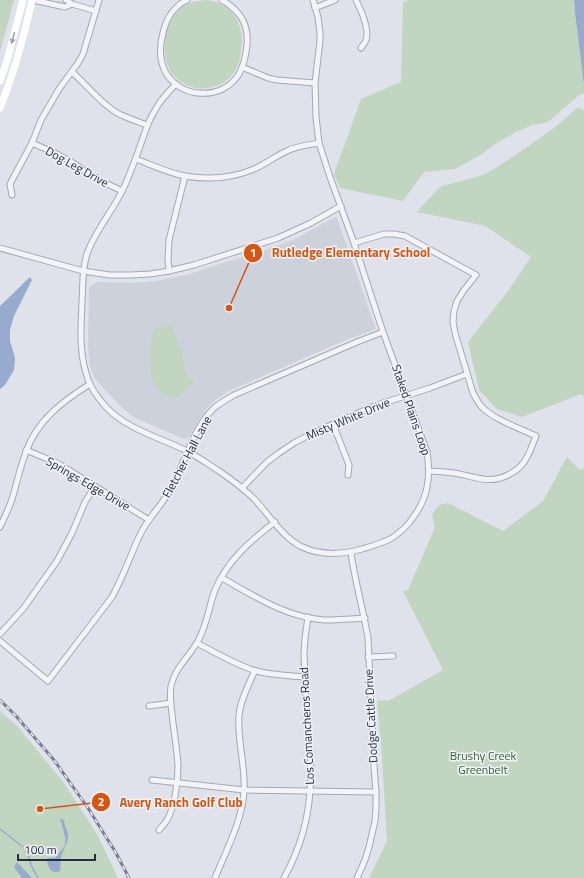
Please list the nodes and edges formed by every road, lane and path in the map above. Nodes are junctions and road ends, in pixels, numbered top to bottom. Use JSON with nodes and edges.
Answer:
{"nodes":[{"id":1,"x":23,"y":0,"type":"edge"},
{"id":2,"x":32,"y":0,"type":"edge"},
{"id":3,"x":66,"y":0,"type":"edge"},
{"id":4,"x":100,"y":0,"type":"edge"},
{"id":5,"x":187,"y":0,"type":"edge"},
{"id":6,"x":222,"y":0,"type":"edge"},
{"id":7,"x":312,"y":0,"type":"edge"},
{"id":8,"x":335,"y":0,"type":"edge"},
{"id":9,"x":356,"y":0,"type":"edge"},
{"id":10,"x":72,"y":4,"type":"junction"},
{"id":11,"x":315,"y":8,"type":"junction"},
{"id":12,"x":96,"y":11,"type":"junction"},
{"id":13,"x":361,"y":48,"type":"dead end"},
{"id":14,"x":242,"y":67,"type":"junction"},
{"id":15,"x":72,"y":72,"type":"junction"},
{"id":16,"x":0,"y":81,"type":"edge"},
{"id":17,"x":176,"y":84,"type":"junction"},
{"id":18,"x":315,"y":84,"type":"junction"},
{"id":19,"x":0,"y":108,"type":"edge"},
{"id":20,"x":147,"y":125,"type":"junction"},
{"id":21,"x":32,"y":143,"type":"junction"},
{"id":22,"x":319,"y":143,"type":"junction"},
{"id":23,"x":136,"y":159,"type":"junction"},
{"id":24,"x":185,"y":176,"type":"junction"},
{"id":25,"x":122,"y":192,"type":"junction"},
{"id":26,"x":12,"y":195,"type":"dead end"},
{"id":27,"x":341,"y":206,"type":"junction"},
{"id":28,"x":354,"y":243,"type":"junction"},
{"id":29,"x":0,"y":248,"type":"edge"},
{"id":30,"x":83,"y":271,"type":"junction"},
{"id":31,"x":169,"y":271,"type":"junction"},
{"id":32,"x":383,"y":332,"type":"junction"},
{"id":33,"x":467,"y":374,"type":"junction"},
{"id":34,"x":90,"y":384,"type":"junction"},
{"id":35,"x":406,"y":395,"type":"junction"},
{"id":36,"x":333,"y":424,"type":"junction"},
{"id":37,"x":26,"y":450,"type":"junction"},
{"id":38,"x":188,"y":451,"type":"junction"},
{"id":39,"x":429,"y":471,"type":"junction"},
{"id":40,"x":348,"y":475,"type":"dead end"},
{"id":41,"x":94,"y":486,"type":"junction"},
{"id":42,"x":242,"y":488,"type":"junction"},
{"id":43,"x":149,"y":520,"type":"junction"},
{"id":44,"x":274,"y":522,"type":"junction"},
{"id":45,"x":0,"y":527,"type":"edge"},
{"id":46,"x":351,"y":553,"type":"junction"},
{"id":47,"x":222,"y":578,"type":"junction"},
{"id":48,"x":308,"y":618,"type":"junction"},
{"id":49,"x":365,"y":618,"type":"junction"},
{"id":50,"x":0,"y":634,"type":"edge"},
{"id":51,"x":0,"y":641,"type":"edge"},
{"id":52,"x":197,"y":643,"type":"junction"},
{"id":53,"x":393,"y":656,"type":"dead end"},
{"id":54,"x":368,"y":657,"type":"junction"},
{"id":55,"x":255,"y":670,"type":"junction"},
{"id":56,"x":306,"y":677,"type":"junction"},
{"id":57,"x":171,"y":703,"type":"junction"},
{"id":58,"x":149,"y":706,"type":"dead end"},
{"id":59,"x":152,"y":780,"type":"dead end"},
{"id":60,"x":177,"y":783,"type":"junction"},
{"id":61,"x":244,"y":790,"type":"junction"},
{"id":62,"x":310,"y":791,"type":"junction"},
{"id":63,"x":376,"y":792,"type":"junction"},
{"id":64,"x":159,"y":830,"type":"dead end"},
{"id":65,"x":215,"y":878,"type":"edge"},
{"id":66,"x":284,"y":878,"type":"edge"},
{"id":67,"x":356,"y":878,"type":"edge"}],
"edges":[{"from":1,"to":16,"type":"main road","one_way":true},
{"from":2,"to":10,"type":"street"},
{"from":2,"to":19,"type":"main road"},
{"from":3,"to":10,"type":"street"},
{"from":4,"to":12,"type":"street"},
{"from":5,"to":17,"type":"street"},
{"from":6,"to":14,"type":"street"},
{"from":7,"to":11,"type":"street","name":"Staked Plains Loop"},
{"from":8,"to":11,"type":"street"},
{"from":9,"to":13,"type":"street"},
{"from":10,"to":12,"type":"street"},
{"from":11,"to":18,"type":"street","name":"Staked Plains Loop"},
{"from":12,"to":15,"type":"street"},
{"from":14,"to":17,"type":"street"},
{"from":14,"to":18,"type":"street"},
{"from":15,"to":20,"type":"street"},
{"from":15,"to":21,"type":"street"},
{"from":17,"to":20,"type":"street","name":"Staked Plains Loop"},
{"from":18,"to":22,"type":"street","name":"Staked Plains Loop"},
{"from":20,"to":23,"type":"street","name":"Staked Plains Loop"},
{"from":21,"to":25,"type":"street","name":"Dog Leg Drive"},
{"from":21,"to":26,"type":"street"},
{"from":22,"to":24,"type":"street"},
{"from":22,"to":27,"type":"street","name":"Staked Plains Loop"},
{"from":23,"to":24,"type":"street"},
{"from":23,"to":25,"type":"street","name":"Staked Plains Loop"},
{"from":24,"to":31,"type":"street"},
{"from":25,"to":30,"type":"street","name":"Staked Plains Loop"},
{"from":27,"to":28,"type":"street","name":"Staked Plains Loop"},
{"from":27,"to":31,"type":"street"},
{"from":28,"to":32,"type":"street","name":"Staked Plains Loop"},
{"from":28,"to":33,"type":"street"},
{"from":29,"to":30,"type":"street"},
{"from":30,"to":31,"type":"street"},
{"from":30,"to":34,"type":"street","name":"Staked Plains Loop"},
{"from":32,"to":35,"type":"street","name":"Staked Plains Loop"},
{"from":32,"to":38,"type":"street","name":"Fletcher Hall Lane"},
{"from":33,"to":35,"type":"street","name":"Misty White Drive"},
{"from":33,"to":39,"type":"street"},
{"from":34,"to":37,"type":"street"},
{"from":34,"to":38,"type":"street","name":"Staked Plains Loop"},
{"from":35,"to":36,"type":"street","name":"Misty White Drive"},
{"from":35,"to":39,"type":"street","name":"Staked Plains Loop"},
{"from":36,"to":40,"type":"street"},
{"from":36,"to":42,"type":"street","name":"Misty White Drive"},
{"from":37,"to":41,"type":"street","name":"Springs Edge Drive"},
{"from":37,"to":45,"type":"street"},
{"from":38,"to":42,"type":"street","name":"Staked Plains Loop"},
{"from":38,"to":43,"type":"street","name":"Fletcher Hall Lane"},
{"from":39,"to":46,"type":"street","name":"Staked Plains Loop"},
{"from":41,"to":43,"type":"street","name":"Springs Edge Drive"},
{"from":41,"to":50,"type":"street"},
{"from":42,"to":44,"type":"street","name":"Staked Plains Loop"},
{"from":43,"to":51,"type":"street","name":"Fletcher Hall Lane"},
{"from":44,"to":46,"type":"street","name":"Staked Plains Loop"},
{"from":44,"to":47,"type":"street"},
{"from":46,"to":49,"type":"street","name":"Dodge Cattle Drive"},
{"from":47,"to":48,"type":"street"},
{"from":47,"to":52,"type":"street"},
{"from":48,"to":49,"type":"street"},
{"from":48,"to":56,"type":"street","name":"Los Comancheros Road"},
{"from":49,"to":54,"type":"street","name":"Dodge Cattle Drive"},
{"from":52,"to":55,"type":"street"},
{"from":52,"to":57,"type":"street"},
{"from":53,"to":54,"type":"street"},
{"from":54,"to":63,"type":"street","name":"Dodge Cattle Drive"},
{"from":55,"to":56,"type":"street"},
{"from":55,"to":61,"type":"street"},
{"from":56,"to":62,"type":"street","name":"Los Comancheros Road"},
{"from":57,"to":58,"type":"street"},
{"from":57,"to":60,"type":"street"},
{"from":59,"to":60,"type":"street"},
{"from":60,"to":61,"type":"street"},
{"from":60,"to":64,"type":"street"},
{"from":61,"to":62,"type":"street"},
{"from":61,"to":65,"type":"street"},
{"from":62,"to":63,"type":"street"},
{"from":62,"to":66,"type":"street","name":"Los Comancheros Road"},
{"from":63,"to":67,"type":"street","name":"Dodge Cattle Drive"}]}
